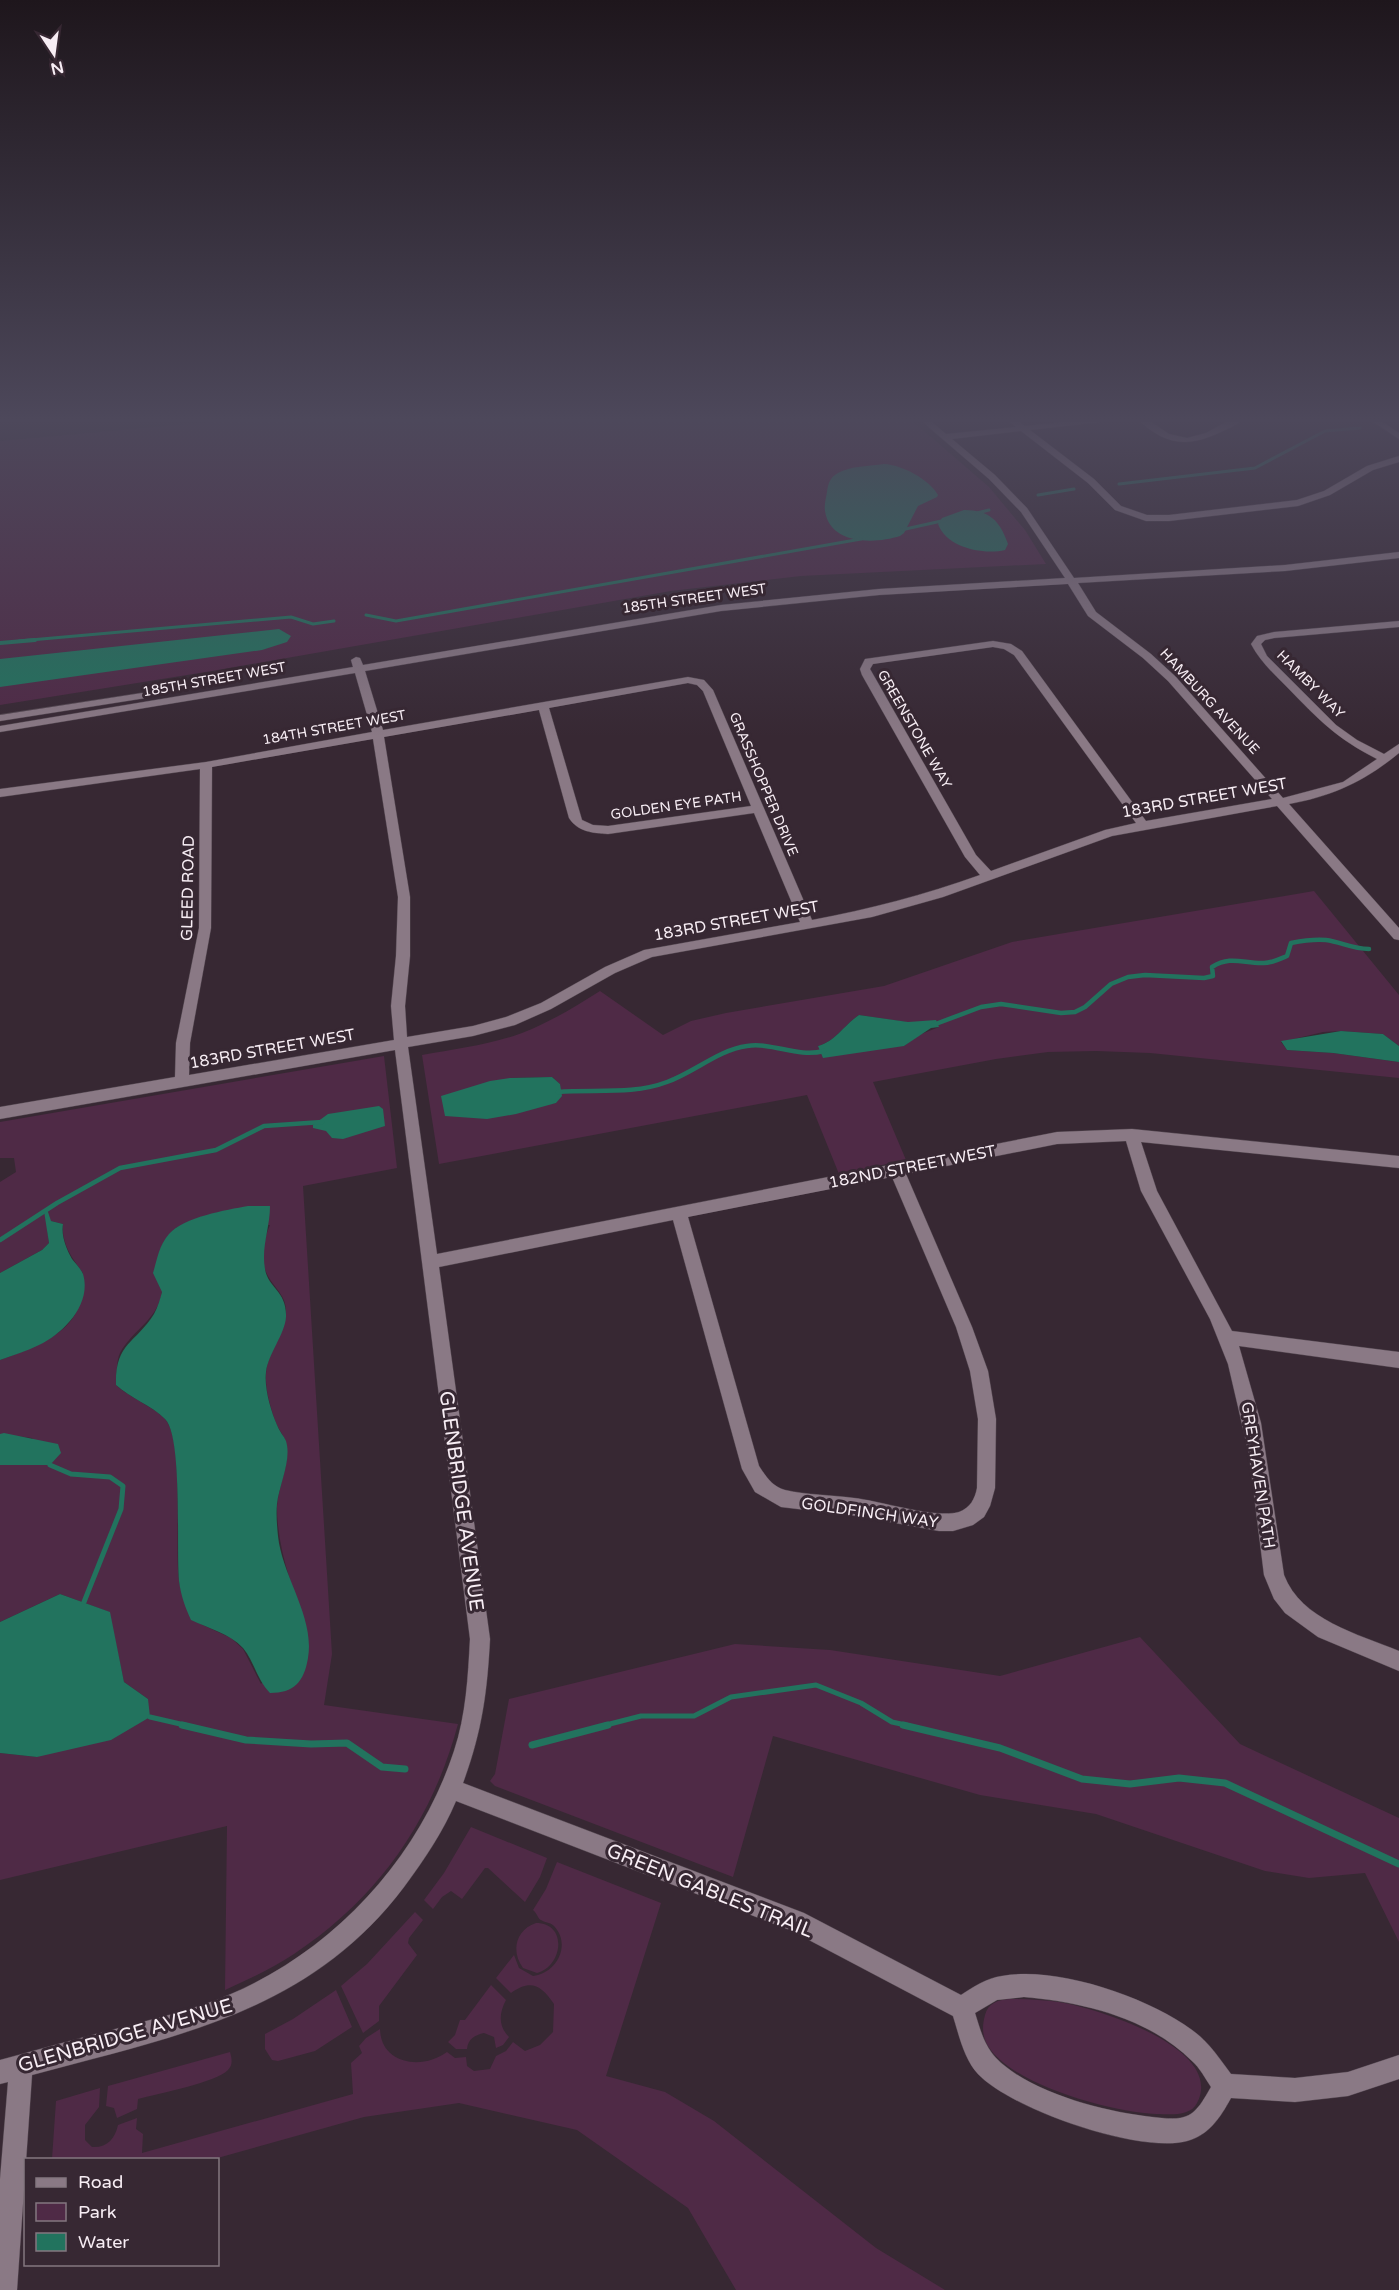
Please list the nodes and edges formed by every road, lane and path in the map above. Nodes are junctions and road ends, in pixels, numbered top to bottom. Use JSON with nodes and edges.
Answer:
{"nodes":[{"id":1,"x":1034,"y":524,"type":"edge"},
{"id":2,"x":1399,"y":545,"type":"edge"},
{"id":3,"x":1399,"y":555,"type":"edge"},
{"id":4,"x":1068,"y":577,"type":"junction"},
{"id":5,"x":1399,"y":624,"type":"edge"},
{"id":6,"x":357,"y":665,"type":"junction"},
{"id":7,"x":673,"y":681,"type":"joint"},
{"id":8,"x":543,"y":706,"type":"junction"},
{"id":9,"x":0,"y":718,"type":"edge"},
{"id":10,"x":0,"y":729,"type":"edge"},
{"id":11,"x":378,"y":733,"type":"junction"},
{"id":12,"x":1399,"y":747,"type":"edge"},
{"id":13,"x":1384,"y":758,"type":"junction"},
{"id":14,"x":206,"y":765,"type":"junction"},
{"id":15,"x":0,"y":793,"type":"edge"},
{"id":16,"x":1281,"y":801,"type":"junction"},
{"id":17,"x":758,"y":809,"type":"junction"},
{"id":18,"x":1143,"y":825,"type":"junction"},
{"id":19,"x":988,"y":876,"type":"junction"},
{"id":20,"x":807,"y":924,"type":"junction"},
{"id":21,"x":1399,"y":936,"type":"edge"},
{"id":22,"x":401,"y":1044,"type":"junction"},
{"id":23,"x":182,"y":1081,"type":"junction"},
{"id":24,"x":0,"y":1113,"type":"edge"},
{"id":25,"x":1132,"y":1135,"type":"junction"},
{"id":26,"x":1399,"y":1162,"type":"edge"},
{"id":27,"x":896,"y":1169,"type":"junction"},
{"id":28,"x":679,"y":1213,"type":"junction"},
{"id":29,"x":430,"y":1262,"type":"junction"},
{"id":30,"x":1226,"y":1337,"type":"junction"},
{"id":31,"x":1399,"y":1360,"type":"edge"},
{"id":32,"x":1399,"y":1661,"type":"edge"},
{"id":33,"x":451,"y":1789,"type":"junction"},
{"id":34,"x":962,"y":2008,"type":"junction"},
{"id":35,"x":1399,"y":2067,"type":"edge"},
{"id":36,"x":10,"y":2069,"type":"edge"},
{"id":37,"x":1225,"y":2086,"type":"junction"},
{"id":38,"x":4,"y":2290,"type":"edge"}],
"edges":[{"from":1,"to":4,"type":"street","name":"HAMBURG AVENUE"},
{"from":2,"to":4,"type":"street","name":"185TH STREET WEST"},
{"from":3,"to":4,"type":"street","name":"185TH STREET WEST"},
{"from":4,"to":6,"type":"street","name":"185TH STREET WEST"},
{"from":4,"to":16,"type":"street","name":"HAMBURG AVENUE"},
{"from":5,"to":13,"type":"street","name":"HAMBY WAY"},
{"from":6,"to":9,"type":"street","name":"185TH STREET WEST"},
{"from":6,"to":10,"type":"street","name":"185TH STREET WEST"},
{"from":6,"to":11,"type":"street","name":"GLENBRIDGE AVENUE"},
{"from":7,"to":8,"type":"street","name":"184TH STREET WEST"},
{"from":7,"to":17,"type":"street","name":"GRASSHOPPER DRIVE"},
{"from":8,"to":11,"type":"street","name":"184TH STREET WEST"},
{"from":8,"to":17,"type":"street","name":"GOLDEN EYE PATH"},
{"from":11,"to":14,"type":"street","name":"184TH STREET WEST"},
{"from":11,"to":22,"type":"street","name":"GLENBRIDGE AVENUE"},
{"from":12,"to":13,"type":"street","name":"183RD STREET WEST"},
{"from":13,"to":16,"type":"street","name":"183RD STREET WEST"},
{"from":14,"to":15,"type":"street","name":"184TH STREET WEST"},
{"from":14,"to":23,"type":"street","name":"GLEED ROAD"},
{"from":16,"to":18,"type":"street","name":"183RD STREET WEST"},
{"from":16,"to":21,"type":"street","name":"HAMBURG AVENUE"},
{"from":17,"to":20,"type":"street","name":"GRASSHOPPER DRIVE"},
{"from":18,"to":19,"type":"street","name":"183RD STREET WEST"},
{"from":18,"to":19,"type":"street","name":"GREENSTONE WAY"},
{"from":19,"to":20,"type":"street","name":"183RD STREET WEST"},
{"from":20,"to":22,"type":"street","name":"183RD STREET WEST"},
{"from":22,"to":23,"type":"street","name":"183RD STREET WEST"},
{"from":22,"to":29,"type":"street","name":"GLENBRIDGE AVENUE"},
{"from":23,"to":24,"type":"street","name":"183RD STREET WEST"},
{"from":25,"to":26,"type":"street","name":"182ND STREET WEST"},
{"from":25,"to":27,"type":"street","name":"182ND STREET WEST"},
{"from":25,"to":30,"type":"street","name":"GREYHAVEN PATH"},
{"from":27,"to":28,"type":"street","name":"182ND STREET WEST"},
{"from":27,"to":28,"type":"street","name":"GOLDFINCH WAY"},
{"from":28,"to":29,"type":"street","name":"182ND STREET WEST"},
{"from":29,"to":33,"type":"street","name":"GLENBRIDGE AVENUE"},
{"from":30,"to":31,"type":"street"},
{"from":30,"to":32,"type":"street","name":"GREYHAVEN PATH"},
{"from":33,"to":34,"type":"street","name":"GREEN GABLES TRAIL"},
{"from":33,"to":36,"type":"street","name":"GLENBRIDGE AVENUE"},
{"from":34,"to":37,"type":"street"},
{"from":34,"to":37,"type":"street"},
{"from":35,"to":37,"type":"street"},
{"from":36,"to":38,"type":"street"}]}
